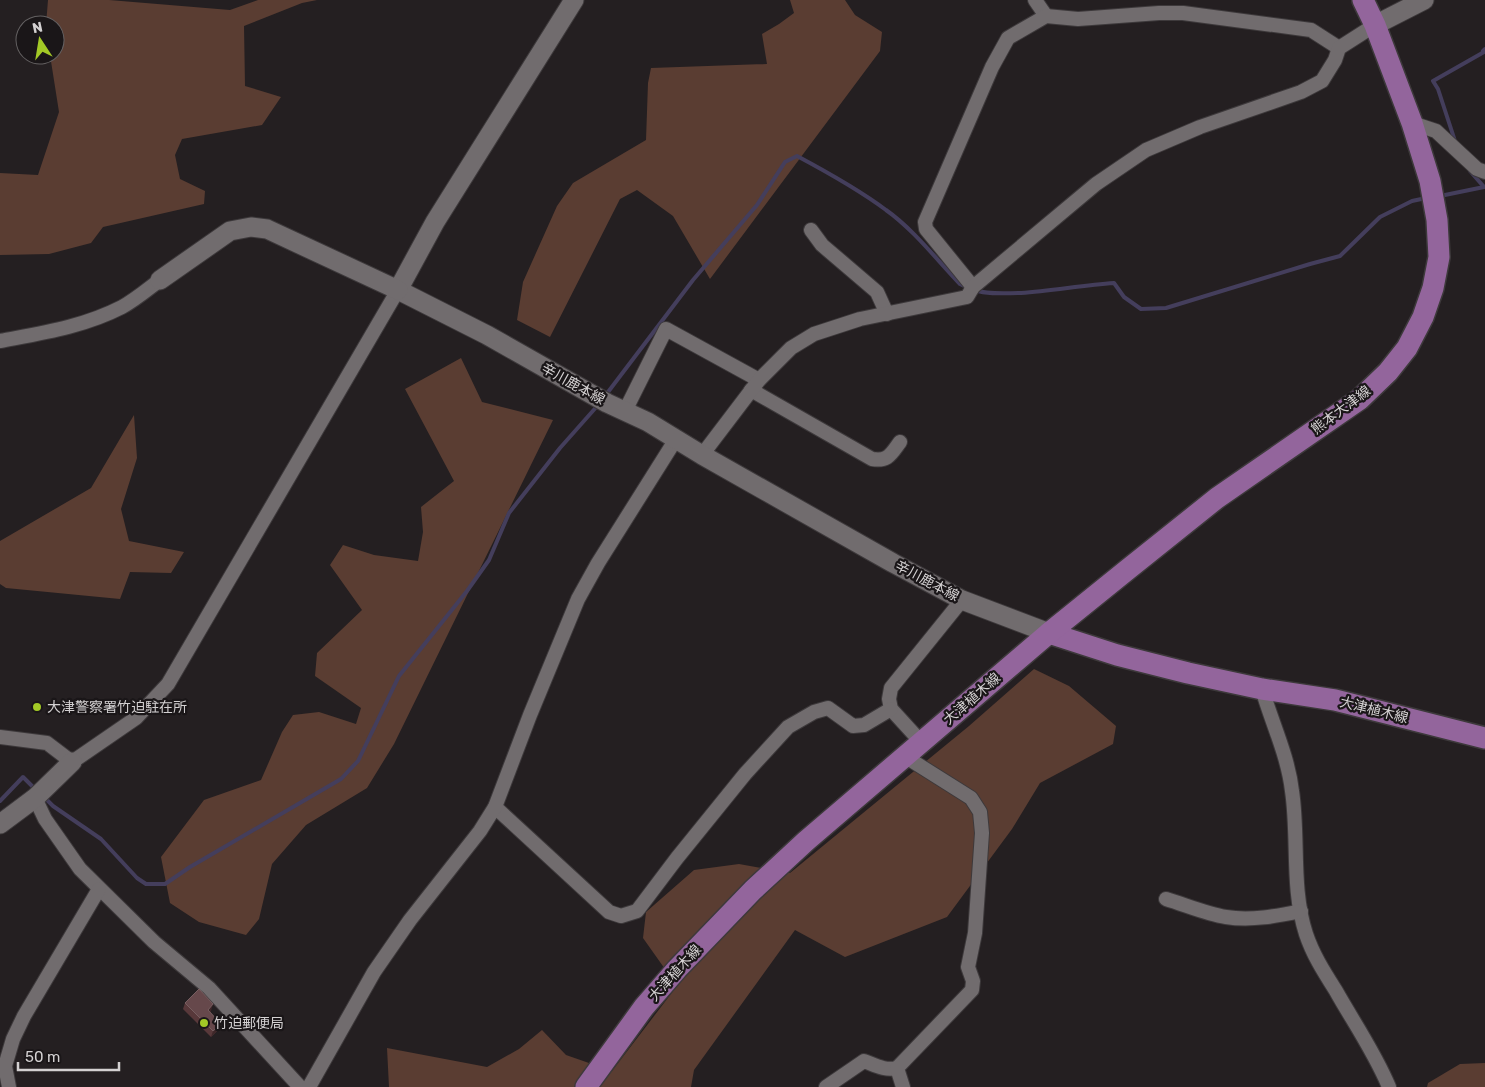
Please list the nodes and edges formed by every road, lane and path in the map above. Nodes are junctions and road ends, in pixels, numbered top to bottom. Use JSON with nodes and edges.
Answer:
{"nodes":[{"id":1,"x":574,"y":0,"type":"edge"},
{"id":2,"x":1035,"y":0,"type":"edge"},
{"id":3,"x":1363,"y":0,"type":"edge"},
{"id":4,"x":1424,"y":0,"type":"edge"},
{"id":5,"x":1046,"y":16,"type":"junction"},
{"id":6,"x":1375,"y":25,"type":"junction"},
{"id":7,"x":1339,"y":48,"type":"junction"},
{"id":8,"x":1412,"y":123,"type":"junction"},
{"id":9,"x":1485,"y":172,"type":"edge"},
{"id":10,"x":811,"y":230,"type":"dead end"},
{"id":11,"x":160,"y":280,"type":"joint"},
{"id":12,"x":973,"y":286,"type":"junction"},
{"id":13,"x":398,"y":290,"type":"junction"},
{"id":14,"x":887,"y":314,"type":"junction"},
{"id":15,"x":0,"y":341,"type":"edge"},
{"id":16,"x":755,"y":385,"type":"junction"},
{"id":17,"x":625,"y":411,"type":"junction"},
{"id":18,"x":676,"y":439,"type":"junction"},
{"id":19,"x":900,"y":442,"type":"dead end"},
{"id":20,"x":702,"y":455,"type":"junction"},
{"id":21,"x":962,"y":600,"type":"junction"},
{"id":22,"x":1049,"y":633,"type":"junction"},
{"id":23,"x":1262,"y":689,"type":"junction"},
{"id":24,"x":891,"y":709,"type":"junction"},
{"id":25,"x":0,"y":737,"type":"edge"},
{"id":26,"x":1485,"y":738,"type":"edge"},
{"id":27,"x":922,"y":743,"type":"junction"},
{"id":28,"x":906,"y":757,"type":"junction"},
{"id":29,"x":72,"y":762,"type":"junction"},
{"id":30,"x":39,"y":794,"type":"junction"},
{"id":31,"x":495,"y":807,"type":"junction"},
{"id":32,"x":0,"y":824,"type":"edge"},
{"id":33,"x":99,"y":889,"type":"junction"},
{"id":34,"x":1166,"y":899,"type":"dead end"},
{"id":35,"x":1301,"y":911,"type":"junction"},
{"id":36,"x":897,"y":1068,"type":"junction"},
{"id":37,"x":9,"y":1087,"type":"edge"},
{"id":38,"x":300,"y":1087,"type":"edge"},
{"id":39,"x":309,"y":1087,"type":"edge"},
{"id":40,"x":586,"y":1087,"type":"edge"},
{"id":41,"x":826,"y":1087,"type":"edge"},
{"id":42,"x":903,"y":1087,"type":"edge"},
{"id":43,"x":1389,"y":1087,"type":"edge"}],
"edges":[{"from":1,"to":13,"type":"main road"},
{"from":2,"to":5,"type":"street"},
{"from":3,"to":6,"type":"main road","name":"熊本大津線"},
{"from":4,"to":6,"type":"main road"},
{"from":5,"to":7,"type":"street"},
{"from":5,"to":12,"type":"street"},
{"from":6,"to":7,"type":"street"},
{"from":6,"to":8,"type":"main road","name":"熊本大津線"},
{"from":7,"to":12,"type":"street"},
{"from":8,"to":9,"type":"street"},
{"from":8,"to":22,"type":"main road","name":"熊本大津線"},
{"from":10,"to":14,"type":"street"},
{"from":11,"to":13,"type":"main road","name":"辛川鹿本線"},
{"from":11,"to":15,"type":"street"},
{"from":12,"to":14,"type":"street"},
{"from":13,"to":17,"type":"main road","name":"辛川鹿本線"},
{"from":13,"to":29,"type":"street"},
{"from":14,"to":16,"type":"street"},
{"from":16,"to":17,"type":"street"},
{"from":16,"to":19,"type":"street"},
{"from":16,"to":20,"type":"street"},
{"from":17,"to":18,"type":"main road","name":"辛川鹿本線"},
{"from":18,"to":20,"type":"main road","name":"辛川鹿本線"},
{"from":18,"to":31,"type":"street"},
{"from":20,"to":21,"type":"main road","name":"辛川鹿本線"},
{"from":21,"to":22,"type":"main road","name":"辛川鹿本線"},
{"from":21,"to":24,"type":"street"},
{"from":22,"to":23,"type":"main road","name":"大津植木線"},
{"from":22,"to":27,"type":"main road","name":"大津植木線"},
{"from":23,"to":26,"type":"main road","name":"大津植木線"},
{"from":23,"to":35,"type":"street"},
{"from":24,"to":27,"type":"street"},
{"from":24,"to":31,"type":"street"},
{"from":25,"to":29,"type":"street"},
{"from":27,"to":28,"type":"main road","name":"大津植木線"},
{"from":28,"to":36,"type":"street"},
{"from":28,"to":40,"type":"main road","name":"大津植木線"},
{"from":29,"to":30,"type":"main road"},
{"from":30,"to":32,"type":"main road"},
{"from":30,"to":33,"type":"street"},
{"from":31,"to":39,"type":"street"},
{"from":33,"to":37,"type":"street"},
{"from":33,"to":38,"type":"street"},
{"from":34,"to":35,"type":"street"},
{"from":35,"to":43,"type":"street"},
{"from":36,"to":41,"type":"street"},
{"from":36,"to":42,"type":"street"}]}
